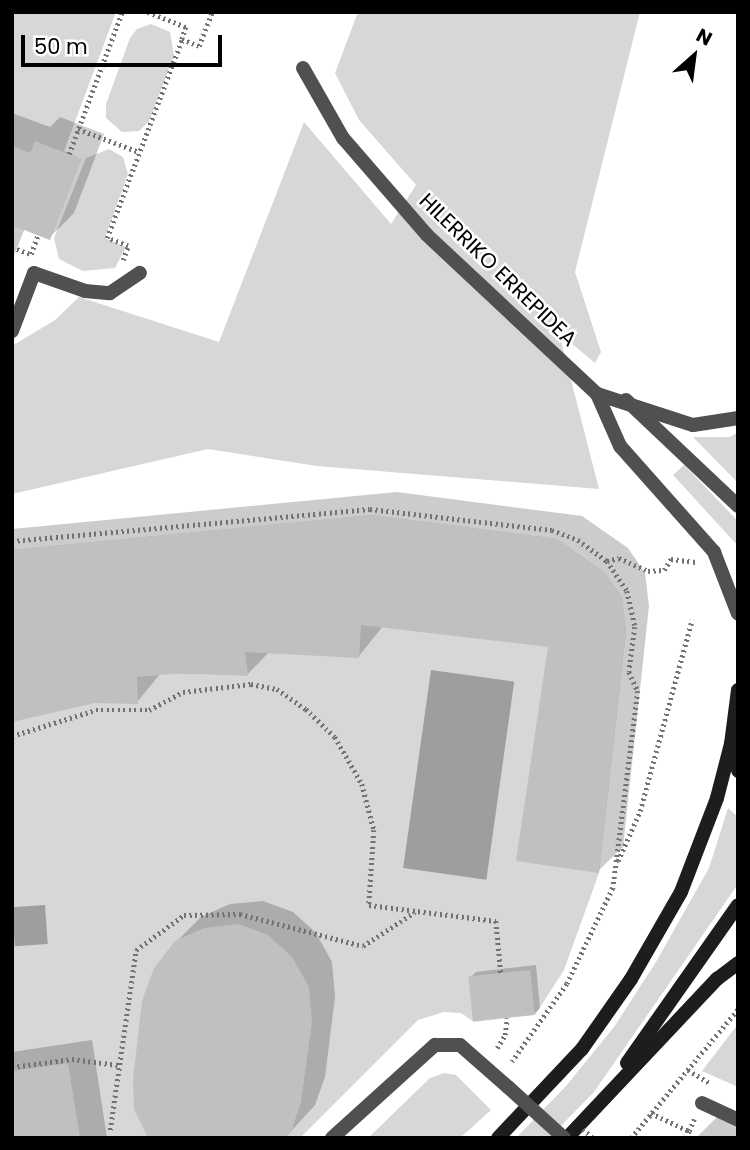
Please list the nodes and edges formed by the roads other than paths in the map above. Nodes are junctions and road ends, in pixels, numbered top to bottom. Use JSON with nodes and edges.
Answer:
{"nodes":[{"id":1,"x":303,"y":68,"type":"dead end"},
{"id":2,"x":140,"y":273,"type":"dead end"},
{"id":3,"x":12,"y":331,"type":"edge"},
{"id":4,"x":597,"y":394,"type":"junction"},
{"id":5,"x":626,"y":400,"type":"junction"},
{"id":6,"x":738,"y":418,"type":"edge"},
{"id":7,"x":738,"y":506,"type":"edge"},
{"id":8,"x":738,"y":614,"type":"edge"},
{"id":9,"x":738,"y":690,"type":"edge"},
{"id":10,"x":731,"y":744,"type":"junction"},
{"id":11,"x":738,"y":771,"type":"edge"},
{"id":12,"x":738,"y":905,"type":"edge"},
{"id":13,"x":738,"y":963,"type":"edge"},
{"id":14,"x":605,"y":1096,"type":"junction"},
{"id":15,"x":702,"y":1103,"type":"dead end"},
{"id":16,"x":738,"y":1120,"type":"edge"},
{"id":17,"x":332,"y":1138,"type":"edge"},
{"id":18,"x":498,"y":1138,"type":"edge"},
{"id":19,"x":565,"y":1138,"type":"edge"}],
"edges":[{"from":1,"to":4,"type":"street","name":"HILERRIKO ERREPIDEA"},
{"from":2,"to":3,"type":"street"},
{"from":4,"to":5,"type":"street"},
{"from":4,"to":8,"type":"street","name":"HILERRIKO ERREPIDEA"},
{"from":5,"to":6,"type":"street"},
{"from":5,"to":7,"type":"street"},
{"from":9,"to":10,"type":"main road"},
{"from":10,"to":11,"type":"main road"},
{"from":10,"to":18,"type":"main road"},
{"from":12,"to":14,"type":"main road"},
{"from":13,"to":14,"type":"main road"},
{"from":14,"to":19,"type":"main road"},
{"from":15,"to":16,"type":"street"},
{"from":17,"to":19,"type":"street","bridge":true}]}
